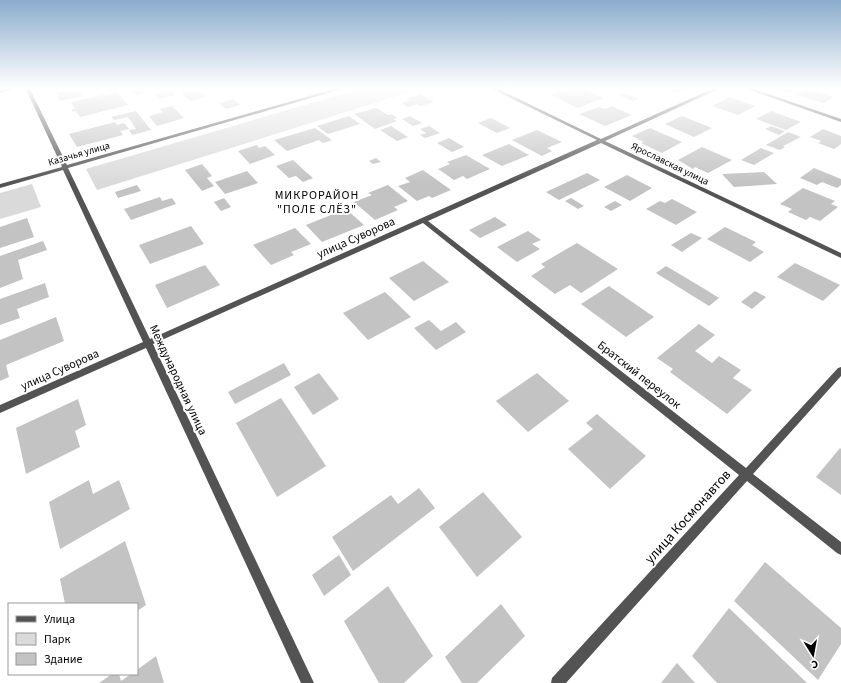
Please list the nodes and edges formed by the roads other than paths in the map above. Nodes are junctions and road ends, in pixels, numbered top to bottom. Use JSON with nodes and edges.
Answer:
{"nodes":[{"id":1,"x":42,"y":119,"type":"edge"},
{"id":2,"x":235,"y":119,"type":"edge"},
{"id":3,"x":556,"y":119,"type":"edge"},
{"id":4,"x":651,"y":119,"type":"edge"},
{"id":5,"x":602,"y":141,"type":"junction"},
{"id":6,"x":65,"y":167,"type":"junction"},
{"id":7,"x":0,"y":186,"type":"edge"},
{"id":8,"x":423,"y":220,"type":"junction"},
{"id":9,"x":841,"y":256,"type":"edge"},
{"id":10,"x":148,"y":343,"type":"junction"},
{"id":11,"x":841,"y":370,"type":"edge"},
{"id":12,"x":0,"y":409,"type":"edge"},
{"id":13,"x":746,"y":474,"type":"junction"},
{"id":14,"x":841,"y":548,"type":"edge"},
{"id":15,"x":308,"y":683,"type":"edge"},
{"id":16,"x":557,"y":683,"type":"edge"}],
"edges":[{"from":1,"to":6,"type":"street","name":"Международная улица"},
{"from":2,"to":6,"type":"street","name":"Казачья улица"},
{"from":3,"to":5,"type":"street","name":"Ярославская улица"},
{"from":4,"to":5,"type":"street","name":"улица Суворова"},
{"from":5,"to":8,"type":"street","name":"улица Суворова"},
{"from":5,"to":9,"type":"street","name":"Ярославская улица"},
{"from":6,"to":7,"type":"street","name":"Казачья улица"},
{"from":6,"to":10,"type":"street","name":"Международная улица"},
{"from":8,"to":10,"type":"street","name":"улица Суворова"},
{"from":8,"to":13,"type":"street","name":"Братский переулок"},
{"from":10,"to":12,"type":"street","name":"улица Суворова"},
{"from":10,"to":15,"type":"street","name":"Международная улица"},
{"from":11,"to":13,"type":"street","name":"улица Космонавтов"},
{"from":13,"to":14,"type":"street","name":"Братский переулок"},
{"from":13,"to":16,"type":"street","name":"улица Космонавтов"}]}
